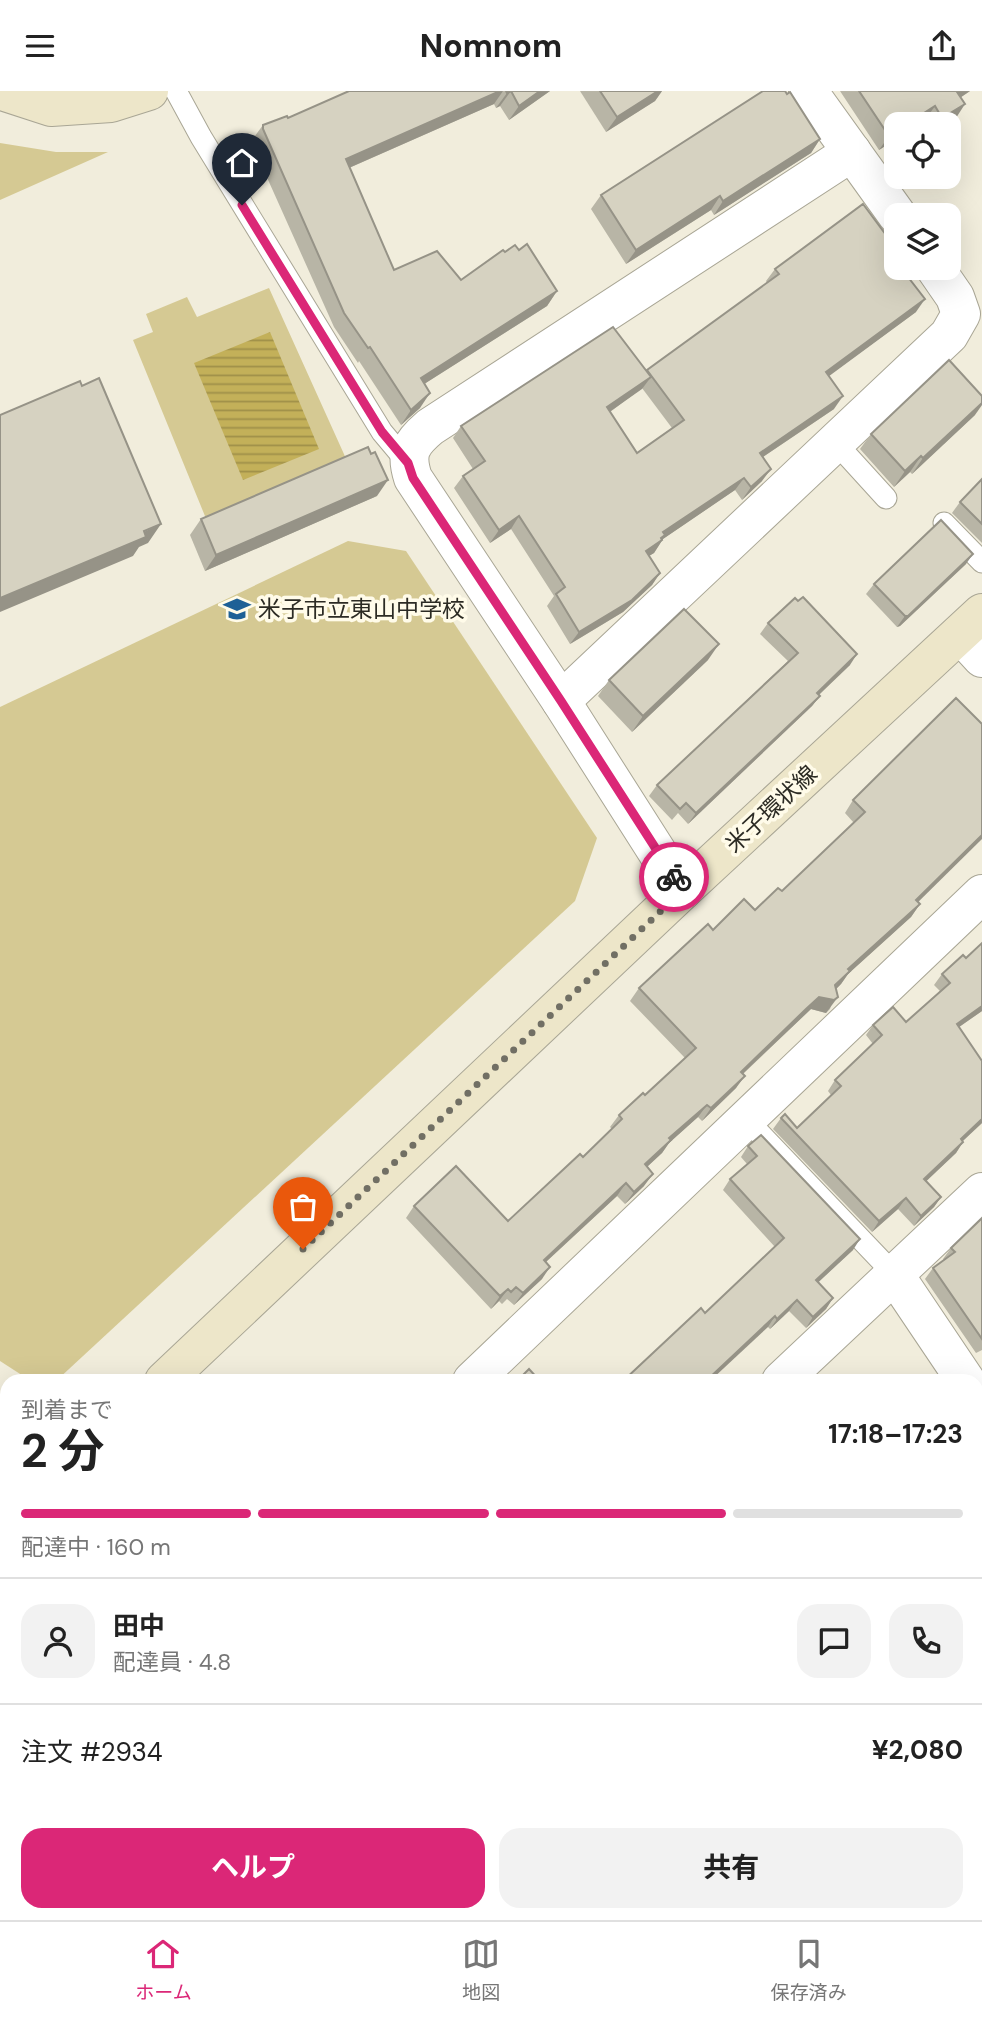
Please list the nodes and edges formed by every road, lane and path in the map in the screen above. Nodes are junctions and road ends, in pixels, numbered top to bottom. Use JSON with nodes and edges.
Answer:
{"nodes":[{"id":1,"x":2,"y":91,"type":"edge"},
{"id":2,"x":149,"y":91,"type":"edge"},
{"id":3,"x":176,"y":91,"type":"edge"},
{"id":4,"x":808,"y":91,"type":"edge"},
{"id":5,"x":852,"y":152,"type":"junction"},
{"id":6,"x":888,"y":203,"type":"edge"},
{"id":7,"x":943,"y":280,"type":"edge"},
{"id":8,"x":835,"y":442,"type":"junction"},
{"id":9,"x":408,"y":463,"type":"junction"},
{"id":10,"x":887,"y":498,"type":"dead end"},
{"id":11,"x":944,"y":523,"type":"edge"},
{"id":12,"x":982,"y":562,"type":"edge"},
{"id":13,"x":975,"y":635,"type":"edge"},
{"id":14,"x":561,"y":701,"type":"junction"},
{"id":15,"x":682,"y":891,"type":"junction"},
{"id":16,"x":982,"y":894,"type":"edge"},
{"id":17,"x":746,"y":1119,"type":"junction"},
{"id":18,"x":982,"y":1192,"type":"edge"},
{"id":19,"x":894,"y":1274,"type":"junction"},
{"id":20,"x":171,"y":1374,"type":"edge"},
{"id":21,"x":479,"y":1374,"type":"edge"},
{"id":22,"x":788,"y":1374,"type":"edge"},
{"id":23,"x":961,"y":1374,"type":"edge"}],
"edges":[{"from":1,"to":2,"type":"main road"},
{"from":3,"to":9,"type":"lane"},
{"from":4,"to":5,"type":"street"},
{"from":5,"to":6,"type":"street"},
{"from":5,"to":9,"type":"street"},
{"from":7,"to":8,"type":"street"},
{"from":8,"to":10,"type":"lane"},
{"from":8,"to":14,"type":"street"},
{"from":9,"to":14,"type":"street"},
{"from":11,"to":12,"type":"lane"},
{"from":13,"to":15,"type":"main road","name":"米子環状線"},
{"from":14,"to":15,"type":"street"},
{"from":15,"to":20,"type":"main road","name":"米子環状線"},
{"from":16,"to":17,"type":"street"},
{"from":17,"to":19,"type":"lane"},
{"from":17,"to":21,"type":"street"},
{"from":18,"to":19,"type":"street"},
{"from":19,"to":22,"type":"street"},
{"from":19,"to":23,"type":"street"}]}
